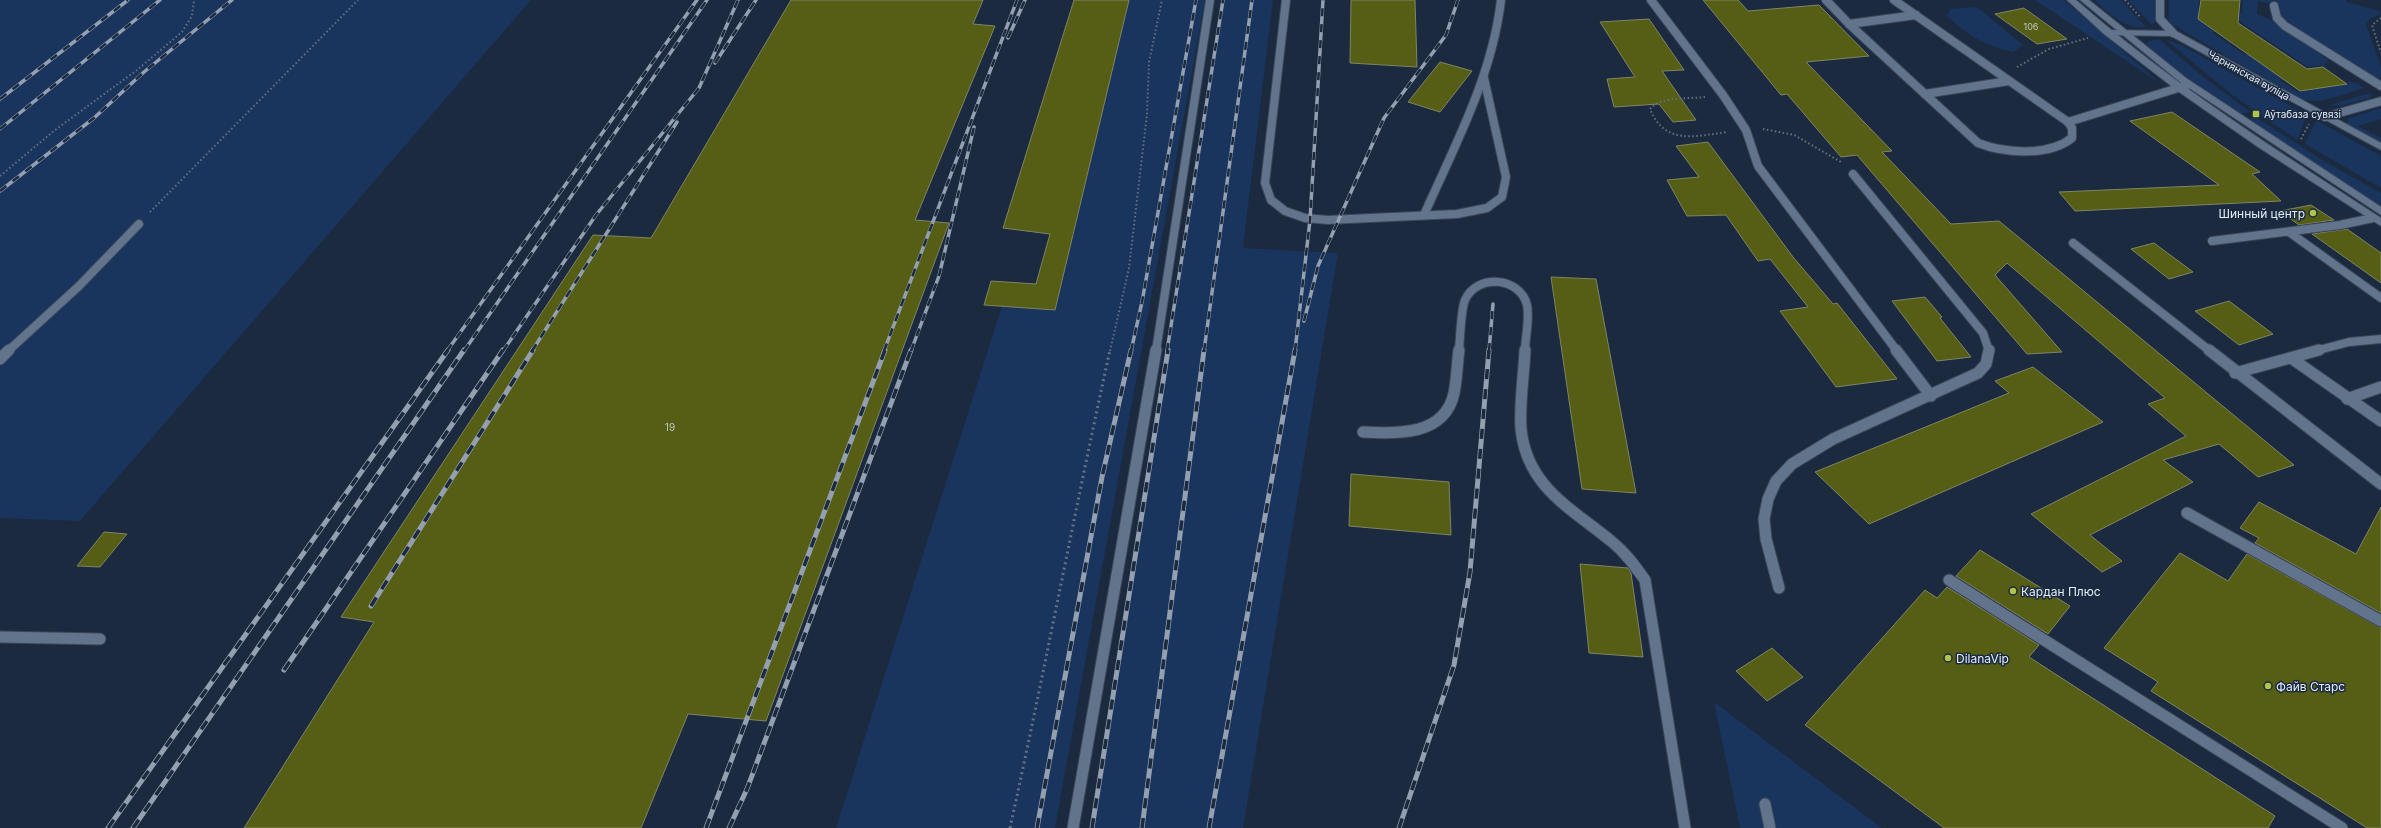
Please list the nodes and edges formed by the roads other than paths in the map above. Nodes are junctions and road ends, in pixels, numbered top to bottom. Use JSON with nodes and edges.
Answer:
{"nodes":[{"id":1,"x":1210,"y":0,"type":"edge"},
{"id":2,"x":1286,"y":0,"type":"edge"},
{"id":3,"x":1501,"y":0,"type":"edge"},
{"id":4,"x":1651,"y":0,"type":"edge"},
{"id":5,"x":1826,"y":0,"type":"edge"},
{"id":6,"x":1894,"y":0,"type":"edge"},
{"id":7,"x":2071,"y":0,"type":"edge"},
{"id":8,"x":2084,"y":0,"type":"edge"},
{"id":9,"x":2160,"y":0,"type":"edge"},
{"id":10,"x":2274,"y":6,"type":"dead end"},
{"id":11,"x":1916,"y":14,"type":"junction"},
{"id":12,"x":1849,"y":24,"type":"junction"},
{"id":13,"x":2108,"y":33,"type":"junction"},
{"id":14,"x":2123,"y":33,"type":"junction"},
{"id":15,"x":2173,"y":33,"type":"junction"},
{"id":16,"x":1484,"y":78,"type":"junction"},
{"id":17,"x":2009,"y":81,"type":"junction"},
{"id":18,"x":2190,"y":85,"type":"junction"},
{"id":19,"x":2381,"y":86,"type":"edge"},
{"id":20,"x":2179,"y":88,"type":"junction"},
{"id":21,"x":1925,"y":94,"type":"junction"},
{"id":22,"x":2381,"y":101,"type":"edge"},
{"id":23,"x":2325,"y":117,"type":"junction"},
{"id":24,"x":2068,"y":122,"type":"junction"},
{"id":25,"x":2381,"y":147,"type":"edge"},
{"id":26,"x":1853,"y":174,"type":"road end"},
{"id":27,"x":1424,"y":215,"type":"junction"},
{"id":28,"x":2378,"y":218,"type":"edge"},
{"id":29,"x":139,"y":224,"type":"road end"},
{"id":30,"x":2289,"y":232,"type":"junction"},
{"id":31,"x":2212,"y":241,"type":"dead end"},
{"id":32,"x":2073,"y":243,"type":"dead end"},
{"id":33,"x":2381,"y":298,"type":"edge"},
{"id":34,"x":2381,"y":339,"type":"edge"},
{"id":35,"x":2291,"y":358,"type":"junction"},
{"id":36,"x":0,"y":359,"type":"edge"},
{"id":37,"x":2236,"y":373,"type":"junction"},
{"id":38,"x":2381,"y":387,"type":"edge"},
{"id":39,"x":1930,"y":396,"type":"junction"},
{"id":40,"x":2347,"y":399,"type":"junction"},
{"id":41,"x":2381,"y":421,"type":"edge"},
{"id":42,"x":1363,"y":432,"type":"dead end"},
{"id":43,"x":2381,"y":484,"type":"edge"},
{"id":44,"x":2187,"y":513,"type":"dead end"},
{"id":45,"x":1949,"y":580,"type":"dead end"},
{"id":46,"x":1779,"y":588,"type":"dead end"},
{"id":47,"x":2381,"y":621,"type":"edge"},
{"id":48,"x":0,"y":637,"type":"edge"},
{"id":49,"x":100,"y":639,"type":"dead end"},
{"id":50,"x":1765,"y":804,"type":"dead end"},
{"id":51,"x":1073,"y":828,"type":"edge"},
{"id":52,"x":1685,"y":828,"type":"edge"},
{"id":53,"x":1770,"y":828,"type":"edge"},
{"id":54,"x":2342,"y":828,"type":"edge"}],
"edges":[{"from":1,"to":51,"type":"lane"},
{"from":2,"to":27,"type":"lane"},
{"from":3,"to":16,"type":"lane"},
{"from":4,"to":39,"type":"lane"},
{"from":5,"to":12,"type":"lane"},
{"from":6,"to":11,"type":"lane"},
{"from":7,"to":13,"type":"main road"},
{"from":8,"to":14,"type":"main road"},
{"from":9,"to":15,"type":"lane"},
{"from":10,"to":19,"type":"lane"},
{"from":11,"to":12,"type":"lane"},
{"from":11,"to":17,"type":"lane"},
{"from":12,"to":21,"type":"lane"},
{"from":13,"to":14,"type":"main road","name":"Чарнянская вуліца"},
{"from":13,"to":20,"type":"main road"},
{"from":14,"to":15,"type":"main road","name":"Чарнянская вуліца"},
{"from":14,"to":18,"type":"main road"},
{"from":15,"to":23,"type":"main road","name":"Чарнянская вуліца"},
{"from":16,"to":27,"type":"lane"},
{"from":16,"to":27,"type":"lane"},
{"from":17,"to":21,"type":"lane"},
{"from":17,"to":24,"type":"lane"},
{"from":18,"to":20,"type":"lane"},
{"from":18,"to":28,"type":"main road"},
{"from":20,"to":24,"type":"lane"},
{"from":20,"to":28,"type":"main road"},
{"from":21,"to":24,"type":"lane"},
{"from":22,"to":23,"type":"lane"},
{"from":23,"to":25,"type":"main road","name":"Чарнянская вуліца"},
{"from":26,"to":39,"type":"lane"},
{"from":28,"to":30,"type":"lane"},
{"from":29,"to":36,"type":"lane"},
{"from":30,"to":31,"type":"lane"},
{"from":30,"to":33,"type":"lane"},
{"from":32,"to":37,"type":"lane"},
{"from":34,"to":35,"type":"lane"},
{"from":35,"to":37,"type":"lane"},
{"from":35,"to":40,"type":"lane"},
{"from":37,"to":43,"type":"lane"},
{"from":38,"to":40,"type":"lane"},
{"from":39,"to":46,"type":"lane"},
{"from":40,"to":41,"type":"lane"},
{"from":42,"to":52,"type":"lane"},
{"from":44,"to":47,"type":"lane"},
{"from":45,"to":54,"type":"lane"},
{"from":48,"to":49,"type":"lane"},
{"from":50,"to":53,"type":"lane"}]}
